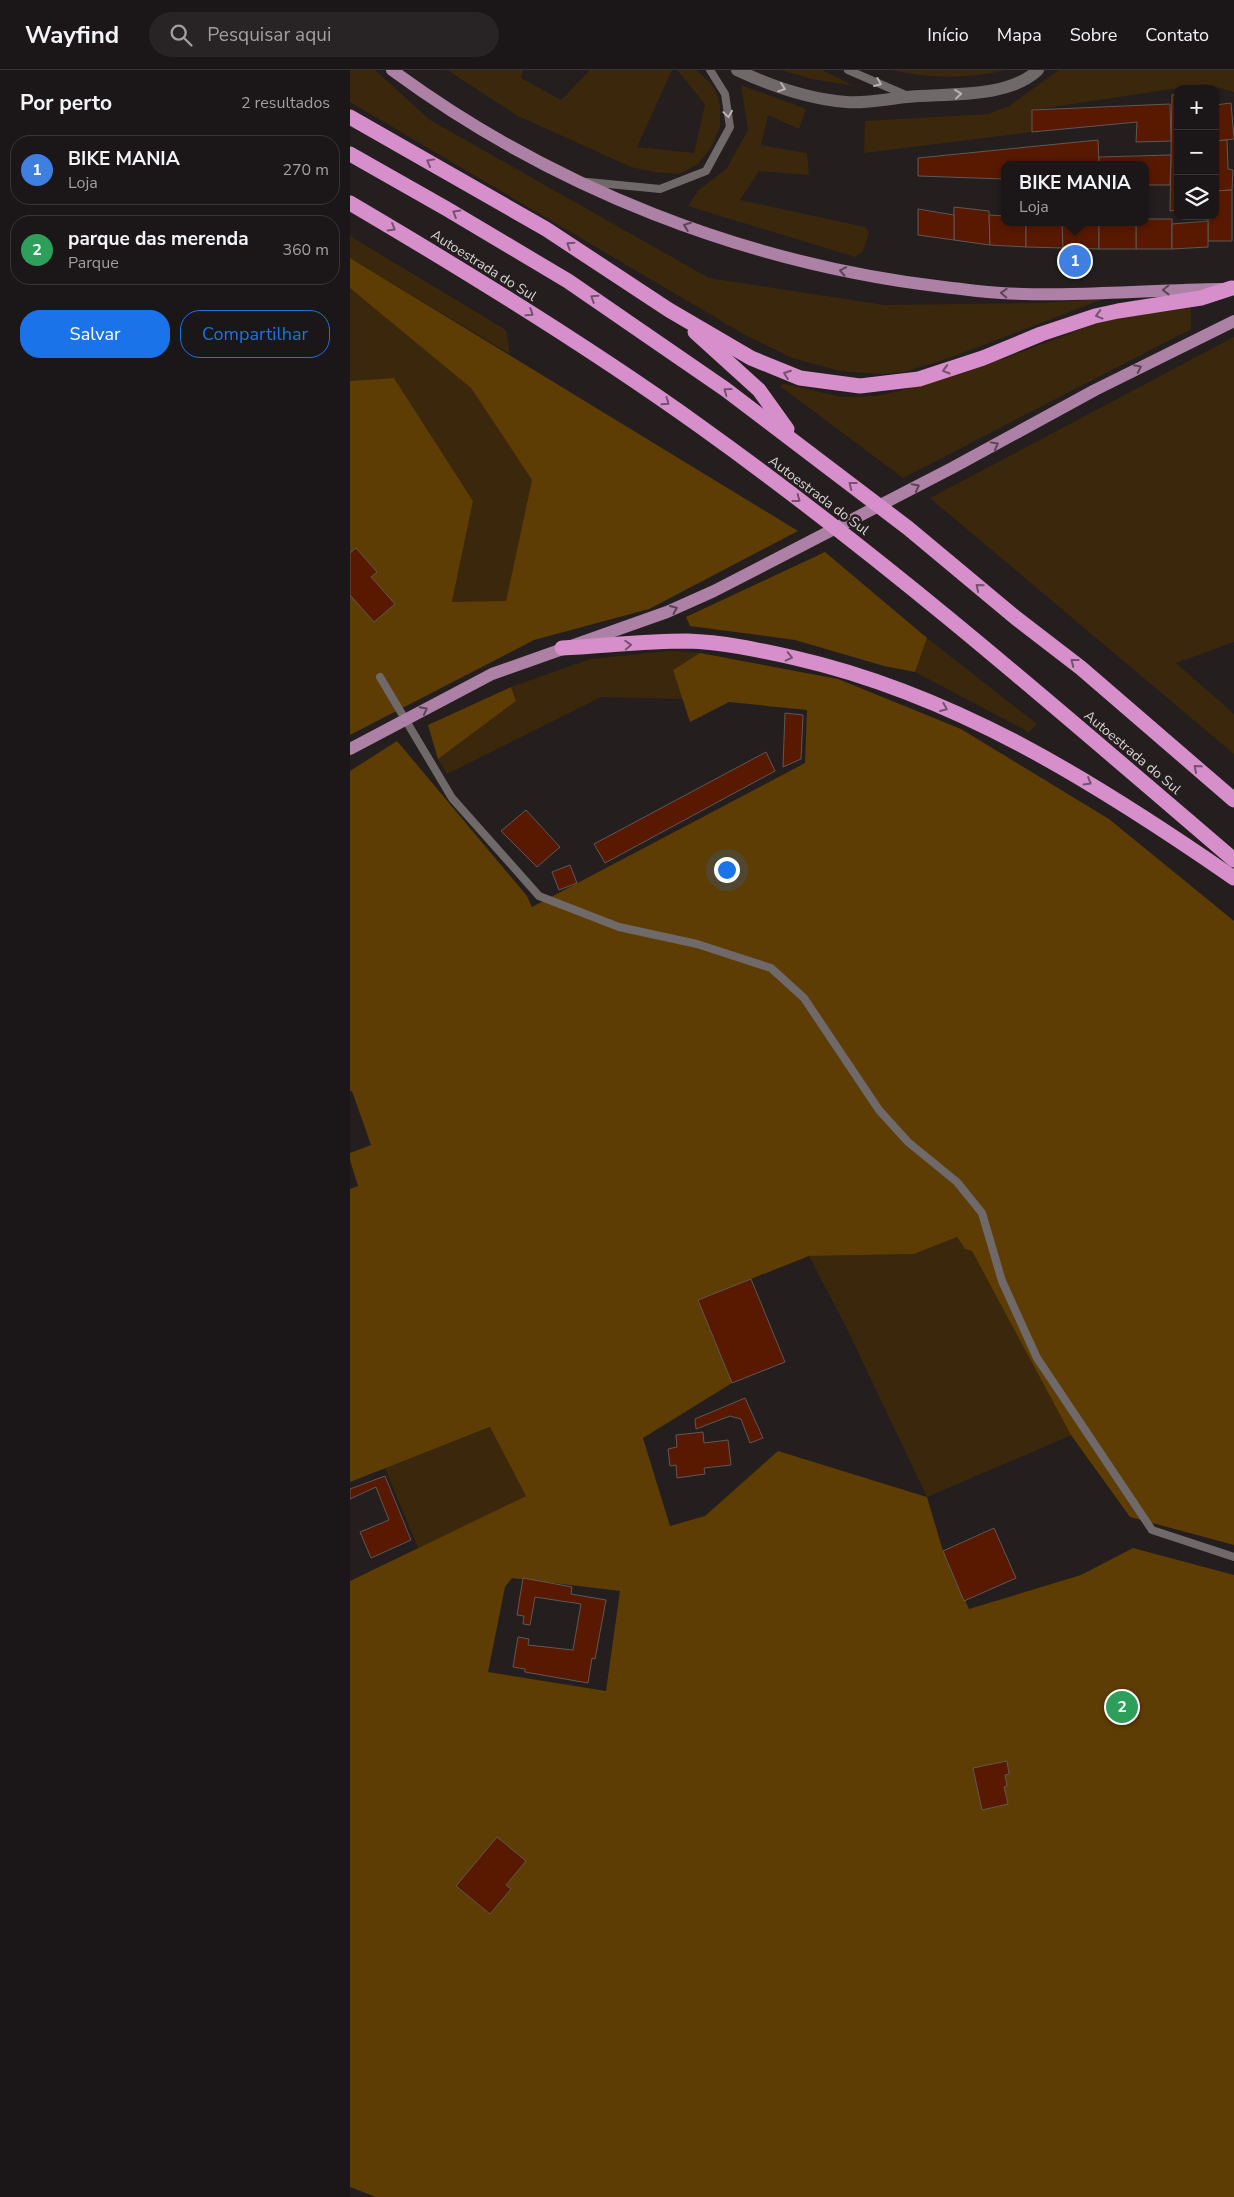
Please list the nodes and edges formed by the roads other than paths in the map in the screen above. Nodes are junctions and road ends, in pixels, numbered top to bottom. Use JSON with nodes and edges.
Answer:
{"nodes":[{"id":1,"x":392,"y":70,"type":"edge"},
{"id":2,"x":710,"y":70,"type":"edge"},
{"id":3,"x":737,"y":70,"type":"edge"},
{"id":4,"x":848,"y":70,"type":"edge"},
{"id":5,"x":1038,"y":70,"type":"edge"},
{"id":6,"x":909,"y":96,"type":"junction"},
{"id":7,"x":350,"y":117,"type":"edge"},
{"id":8,"x":350,"y":154,"type":"edge"},
{"id":9,"x":581,"y":182,"type":"junction"},
{"id":10,"x":350,"y":203,"type":"edge"},
{"id":11,"x":1233,"y":288,"type":"edge"},
{"id":12,"x":669,"y":310,"type":"junction"},
{"id":13,"x":1234,"y":321,"type":"edge"},
{"id":14,"x":795,"y":441,"type":"junction"},
{"id":15,"x":562,"y":648,"type":"junction"},
{"id":16,"x":380,"y":677,"type":"dead end"},
{"id":17,"x":350,"y":749,"type":"edge"},
{"id":18,"x":1234,"y":800,"type":"edge"},
{"id":19,"x":1234,"y":860,"type":"edge"},
{"id":20,"x":1234,"y":878,"type":"edge"},
{"id":21,"x":1234,"y":1557,"type":"edge"}],
"edges":[{"from":1,"to":9,"type":"main road"},
{"from":2,"to":9,"type":"lane","one_way":true},
{"from":3,"to":6,"type":"street","one_way":true},
{"from":4,"to":6,"type":"lane","one_way":true},
{"from":6,"to":5,"type":"street","one_way":true},
{"from":12,"to":7,"type":"highway","one_way":true},
{"from":14,"to":8,"type":"highway","name":"Autoestrada do Sul","one_way":true},
{"from":11,"to":9,"type":"main road","one_way":true},
{"from":10,"to":19,"type":"highway","name":"Autoestrada do Sul","one_way":true},
{"from":11,"to":12,"type":"highway","one_way":true},
{"from":12,"to":14,"type":"highway"},
{"from":15,"to":13,"type":"main road","one_way":true},
{"from":18,"to":14,"type":"highway","name":"Autoestrada do Sul","one_way":true},
{"from":17,"to":15,"type":"main road","one_way":true},
{"from":15,"to":20,"type":"highway","one_way":true},
{"from":16,"to":21,"type":"lane"}]}
